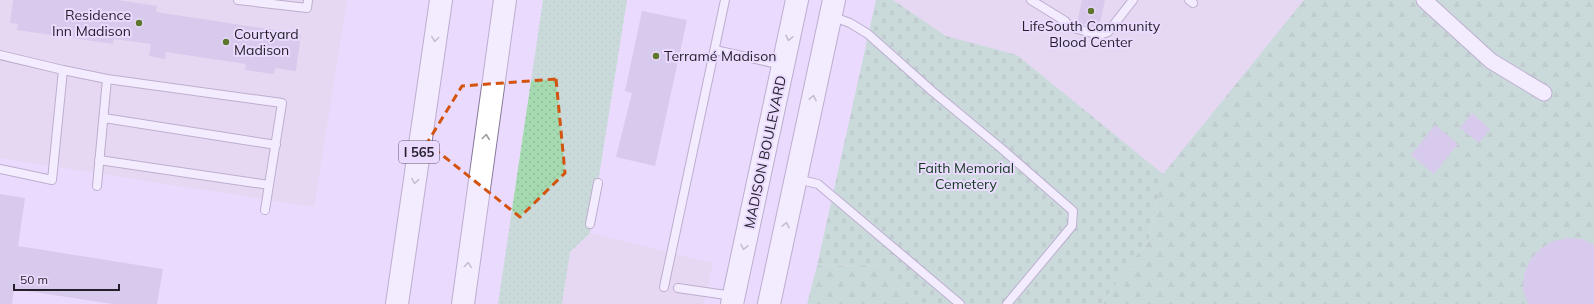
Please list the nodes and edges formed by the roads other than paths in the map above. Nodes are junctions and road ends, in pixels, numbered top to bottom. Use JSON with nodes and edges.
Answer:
{"nodes":[{"id":1,"x":238,"y":0,"type":"edge"},
{"id":2,"x":308,"y":0,"type":"edge"},
{"id":3,"x":441,"y":0,"type":"edge"},
{"id":4,"x":506,"y":0,"type":"edge"},
{"id":5,"x":725,"y":0,"type":"edge"},
{"id":6,"x":797,"y":0,"type":"edge"},
{"id":7,"x":1032,"y":0,"type":"edge"},
{"id":8,"x":1133,"y":0,"type":"edge"},
{"id":9,"x":1424,"y":0,"type":"edge"},
{"id":10,"x":832,"y":8,"type":"edge"},
{"id":11,"x":715,"y":50,"type":"junction"},
{"id":12,"x":0,"y":55,"type":"edge"},
{"id":13,"x":783,"y":66,"type":"junction"},
{"id":14,"x":63,"y":70,"type":"junction"},
{"id":15,"x":107,"y":79,"type":"junction"},
{"id":16,"x":1544,"y":93,"type":"dead end"},
{"id":17,"x":104,"y":118,"type":"junction"},
{"id":18,"x":276,"y":145,"type":"junction"},
{"id":19,"x":100,"y":160,"type":"junction"},
{"id":20,"x":0,"y":170,"type":"edge"},
{"id":21,"x":796,"y":179,"type":"junction"},
{"id":22,"x":598,"y":183,"type":"dead end"},
{"id":23,"x":269,"y":185,"type":"junction"},
{"id":24,"x":97,"y":186,"type":"dead end"},
{"id":25,"x":265,"y":210,"type":"dead end"},
{"id":26,"x":590,"y":224,"type":"dead end"},
{"id":27,"x":664,"y":287,"type":"dead end"},
{"id":28,"x":678,"y":288,"type":"dead end"},
{"id":29,"x":733,"y":300,"type":"edge"},
{"id":30,"x":397,"y":304,"type":"edge"},
{"id":31,"x":463,"y":304,"type":"edge"},
{"id":32,"x":769,"y":304,"type":"edge"},
{"id":33,"x":960,"y":304,"type":"edge"},
{"id":34,"x":1006,"y":304,"type":"edge"}],
"edges":[{"from":1,"to":2,"type":"lane"},
{"from":3,"to":30,"type":"main road","number":"I 565","one_way":true},
{"from":31,"to":4,"type":"main road","one_way":true},
{"from":5,"to":11,"type":"lane"},
{"from":6,"to":13,"type":"main road","name":"MADISON BOULEVARD","one_way":true},
{"from":7,"to":8,"type":"lane"},
{"from":9,"to":16,"type":"street"},
{"from":21,"to":10,"type":"main road","one_way":true},
{"from":10,"to":34,"type":"lane"},
{"from":11,"to":13,"type":"lane"},
{"from":11,"to":27,"type":"lane"},
{"from":12,"to":14,"type":"lane"},
{"from":13,"to":29,"type":"main road","name":"MADISON BOULEVARD","one_way":true},
{"from":14,"to":15,"type":"lane"},
{"from":14,"to":20,"type":"lane"},
{"from":15,"to":17,"type":"lane"},
{"from":15,"to":18,"type":"lane"},
{"from":17,"to":18,"type":"lane"},
{"from":17,"to":19,"type":"lane"},
{"from":18,"to":23,"type":"lane"},
{"from":19,"to":23,"type":"lane"},
{"from":19,"to":24,"type":"lane"},
{"from":32,"to":21,"type":"main road","one_way":true},
{"from":21,"to":33,"type":"lane"},
{"from":22,"to":26,"type":"lane"},
{"from":23,"to":25,"type":"lane"},
{"from":28,"to":29,"type":"lane"}]}
